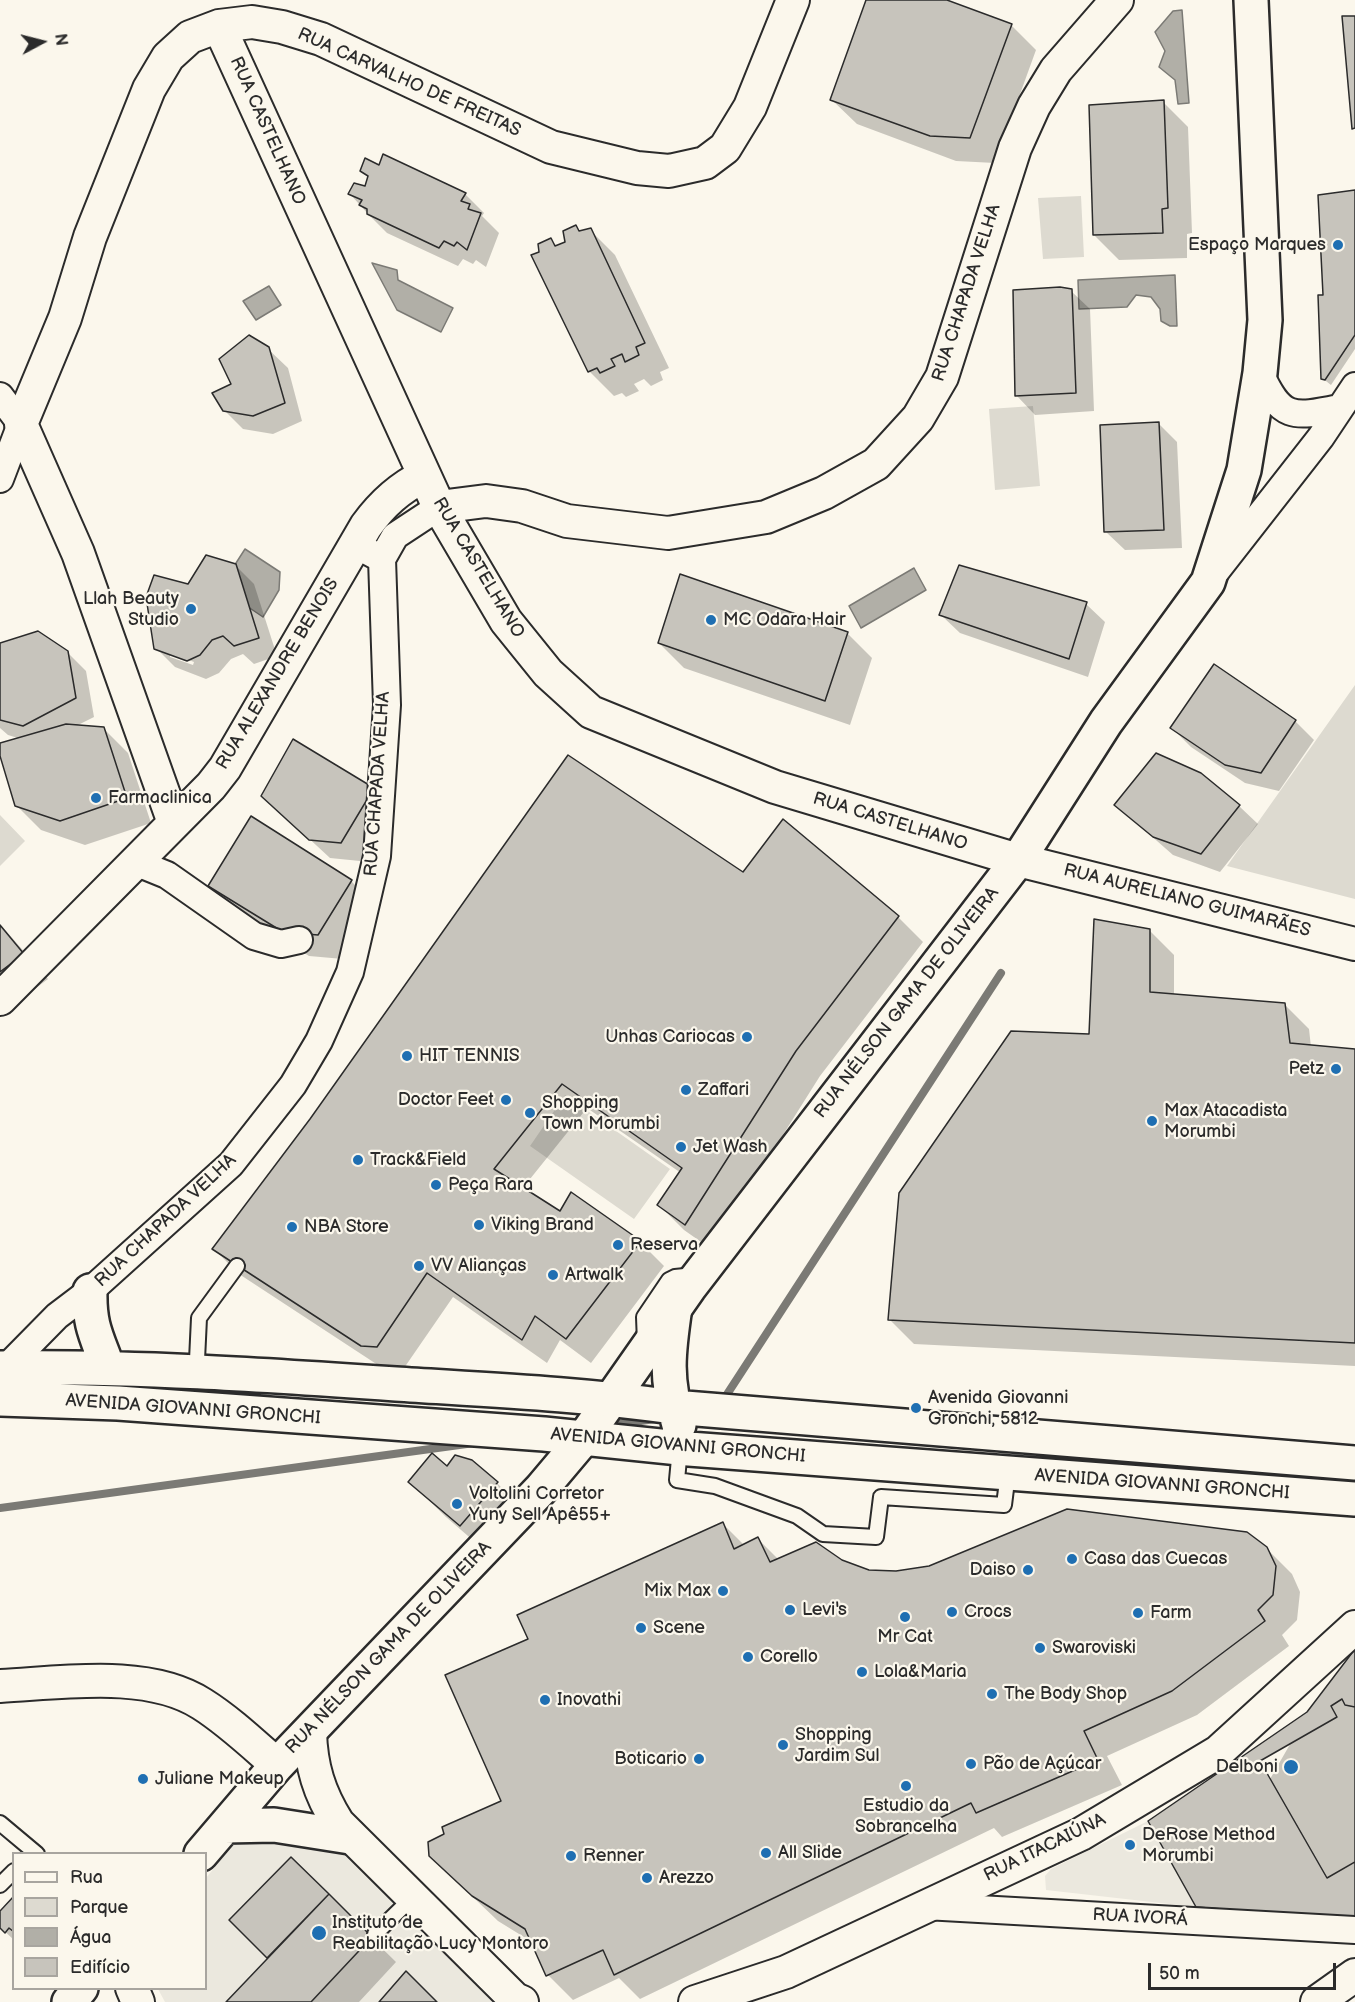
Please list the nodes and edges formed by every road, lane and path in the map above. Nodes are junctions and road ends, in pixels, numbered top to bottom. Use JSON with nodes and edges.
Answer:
{"nodes":[{"id":1,"x":793,"y":0,"type":"edge"},
{"id":2,"x":1117,"y":0,"type":"edge"},
{"id":3,"x":1251,"y":0,"type":"edge"},
{"id":4,"x":219,"y":26,"type":"junction"},
{"id":5,"x":1260,"y":373,"type":"junction"},
{"id":6,"x":1355,"y":386,"type":"edge"},
{"id":7,"x":0,"y":396,"type":"edge"},
{"id":8,"x":1339,"y":408,"type":"junction"},
{"id":9,"x":21,"y":424,"type":"junction"},
{"id":10,"x":424,"y":476,"type":"junction"},
{"id":11,"x":0,"y":479,"type":"edge"},
{"id":12,"x":439,"y":507,"type":"junction"},
{"id":13,"x":354,"y":544,"type":"junction"},
{"id":14,"x":382,"y":559,"type":"junction"},
{"id":15,"x":1208,"y":582,"type":"junction"},
{"id":16,"x":174,"y":823,"type":"junction"},
{"id":17,"x":1018,"y":860,"type":"junction"},
{"id":18,"x":135,"y":862,"type":"junction"},
{"id":19,"x":299,"y":940,"type":"dead end"},
{"id":20,"x":1355,"y":944,"type":"edge"},
{"id":21,"x":0,"y":999,"type":"edge"},
{"id":22,"x":237,"y":1266,"type":"dead end"},
{"id":23,"x":700,"y":1275,"type":"junction"},
{"id":24,"x":90,"y":1291,"type":"junction"},
{"id":25,"x":675,"y":1307,"type":"junction"},
{"id":26,"x":647,"y":1349,"type":"junction"},
{"id":27,"x":197,"y":1360,"type":"dead end"},
{"id":28,"x":108,"y":1368,"type":"junction"},
{"id":29,"x":2,"y":1377,"type":"edge"},
{"id":30,"x":613,"y":1398,"type":"junction"},
{"id":31,"x":673,"y":1407,"type":"junction"},
{"id":32,"x":584,"y":1438,"type":"junction"},
{"id":33,"x":685,"y":1448,"type":"junction"},
{"id":34,"x":1342,"y":1461,"type":"edge"},
{"id":35,"x":1008,"y":1473,"type":"junction"},
{"id":36,"x":1355,"y":1493,"type":"edge"},
{"id":37,"x":1355,"y":1499,"type":"edge"},
{"id":38,"x":1355,"y":1628,"type":"edge"},
{"id":39,"x":0,"y":1686,"type":"edge"},
{"id":40,"x":310,"y":1732,"type":"junction"},
{"id":41,"x":277,"y":1765,"type":"junction"},
{"id":42,"x":0,"y":1823,"type":"edge"},
{"id":43,"x":225,"y":1826,"type":"junction"},
{"id":44,"x":350,"y":1837,"type":"junction"},
{"id":45,"x":33,"y":1852,"type":"edge"},
{"id":46,"x":203,"y":1852,"type":"edge"},
{"id":47,"x":12,"y":1873,"type":"edge"},
{"id":48,"x":0,"y":1885,"type":"edge"},
{"id":49,"x":413,"y":1897,"type":"junction"},
{"id":50,"x":925,"y":1906,"type":"junction"},
{"id":51,"x":1355,"y":1930,"type":"edge"},
{"id":52,"x":375,"y":1934,"type":"dead end"},
{"id":53,"x":1355,"y":1975,"type":"edge"},
{"id":54,"x":522,"y":2002,"type":"edge"},
{"id":55,"x":695,"y":2002,"type":"edge"},
{"id":56,"x":1317,"y":2002,"type":"edge"}],
"edges":[{"from":1,"to":4,"type":"street","name":"RUA CARVALHO DE FREITAS"},
{"from":2,"to":12,"type":"street","name":"RUA CHAPADA VELHA"},
{"from":3,"to":5,"type":"main road","name":"RUA NÉLSON GAMA DE OLIVEIRA"},
{"from":4,"to":9,"type":"street","name":"RUA CARVALHO DE FREITAS"},
{"from":4,"to":10,"type":"street","name":"RUA CASTELHANO"},
{"from":5,"to":8,"type":"street"},
{"from":5,"to":15,"type":"main road","name":"RUA NÉLSON GAMA DE OLIVEIRA"},
{"from":6,"to":8,"type":"street"},
{"from":7,"to":9,"type":"street"},
{"from":8,"to":15,"type":"street"},
{"from":9,"to":11,"type":"street","name":"RUA CARVALHO DE FREITAS"},
{"from":9,"to":16,"type":"street"},
{"from":10,"to":12,"type":"street","name":"RUA CASTELHANO"},
{"from":10,"to":13,"type":"street","name":"RUA ALEXANDRE BENOIS"},
{"from":12,"to":14,"type":"street","name":"RUA CHAPADA VELHA"},
{"from":12,"to":17,"type":"street","name":"RUA CASTELHANO"},
{"from":13,"to":14,"type":"street"},
{"from":13,"to":16,"type":"street","name":"RUA ALEXANDRE BENOIS"},
{"from":14,"to":24,"type":"street","name":"RUA CHAPADA VELHA"},
{"from":15,"to":17,"type":"main road","name":"RUA NÉLSON GAMA DE OLIVEIRA"},
{"from":16,"to":18,"type":"street","name":"RUA ALEXANDRE BENOIS"},
{"from":17,"to":20,"type":"street","name":"RUA AURELIANO GUIMARÃES"},
{"from":17,"to":23,"type":"main road","name":"RUA NÉLSON GAMA DE OLIVEIRA"},
{"from":18,"to":19,"type":"street"},
{"from":18,"to":21,"type":"street","name":"RUA ALEXANDRE BENOIS"},
{"from":22,"to":27,"type":"lane"},
{"from":23,"to":25,"type":"main road","name":"RUA NÉLSON GAMA DE OLIVEIRA"},
{"from":23,"to":26,"type":"lane"},
{"from":24,"to":28,"type":"main road"},
{"from":24,"to":29,"type":"street","name":"RUA CHAPADA VELHA"},
{"from":25,"to":26,"type":"main road","name":"RUA NÉLSON GAMA DE OLIVEIRA"},
{"from":25,"to":31,"type":"main road"},
{"from":26,"to":30,"type":"main road","name":"RUA NÉLSON GAMA DE OLIVEIRA"},
{"from":28,"to":29,"type":"main road","name":"AVENIDA GIOVANNI GRONCHI"},
{"from":28,"to":30,"type":"main road","name":"AVENIDA GIOVANNI GRONCHI"},
{"from":29,"to":32,"type":"main road","name":"AVENIDA GIOVANNI GRONCHI"},
{"from":30,"to":31,"type":"main road","name":"AVENIDA GIOVANNI GRONCHI"},
{"from":30,"to":32,"type":"main road","name":"RUA NÉLSON GAMA DE OLIVEIRA"},
{"from":31,"to":33,"type":"main road"},
{"from":31,"to":34,"type":"main road","name":"AVENIDA GIOVANNI GRONCHI"},
{"from":32,"to":33,"type":"main road","name":"AVENIDA GIOVANNI GRONCHI"},
{"from":32,"to":40,"type":"main road","name":"RUA NÉLSON GAMA DE OLIVEIRA"},
{"from":33,"to":35,"type":"main road","name":"AVENIDA GIOVANNI GRONCHI"},
{"from":33,"to":35,"type":"lane"},
{"from":34,"to":36,"type":"main road"},
{"from":35,"to":37,"type":"main road","name":"AVENIDA GIOVANNI GRONCHI"},
{"from":38,"to":50,"type":"street","name":"RUA ITACAIÚNA"},
{"from":39,"to":41,"type":"street"},
{"from":40,"to":41,"type":"main road","name":"RUA NÉLSON GAMA DE OLIVEIRA"},
{"from":40,"to":44,"type":"street"},
{"from":41,"to":43,"type":"main road","name":"RUA NÉLSON GAMA DE OLIVEIRA"},
{"from":42,"to":45,"type":"lane"},
{"from":43,"to":44,"type":"main road"},
{"from":43,"to":46,"type":"main road","name":"RUA NÉLSON GAMA DE OLIVEIRA"},
{"from":44,"to":49,"type":"street"},
{"from":47,"to":48,"type":"lane"},
{"from":49,"to":52,"type":"lane"},
{"from":49,"to":54,"type":"street"},
{"from":50,"to":51,"type":"street","name":"RUA IVORÁ"},
{"from":50,"to":55,"type":"street","name":"RUA ITACAIÚNA"},
{"from":53,"to":56,"type":"street"}]}
